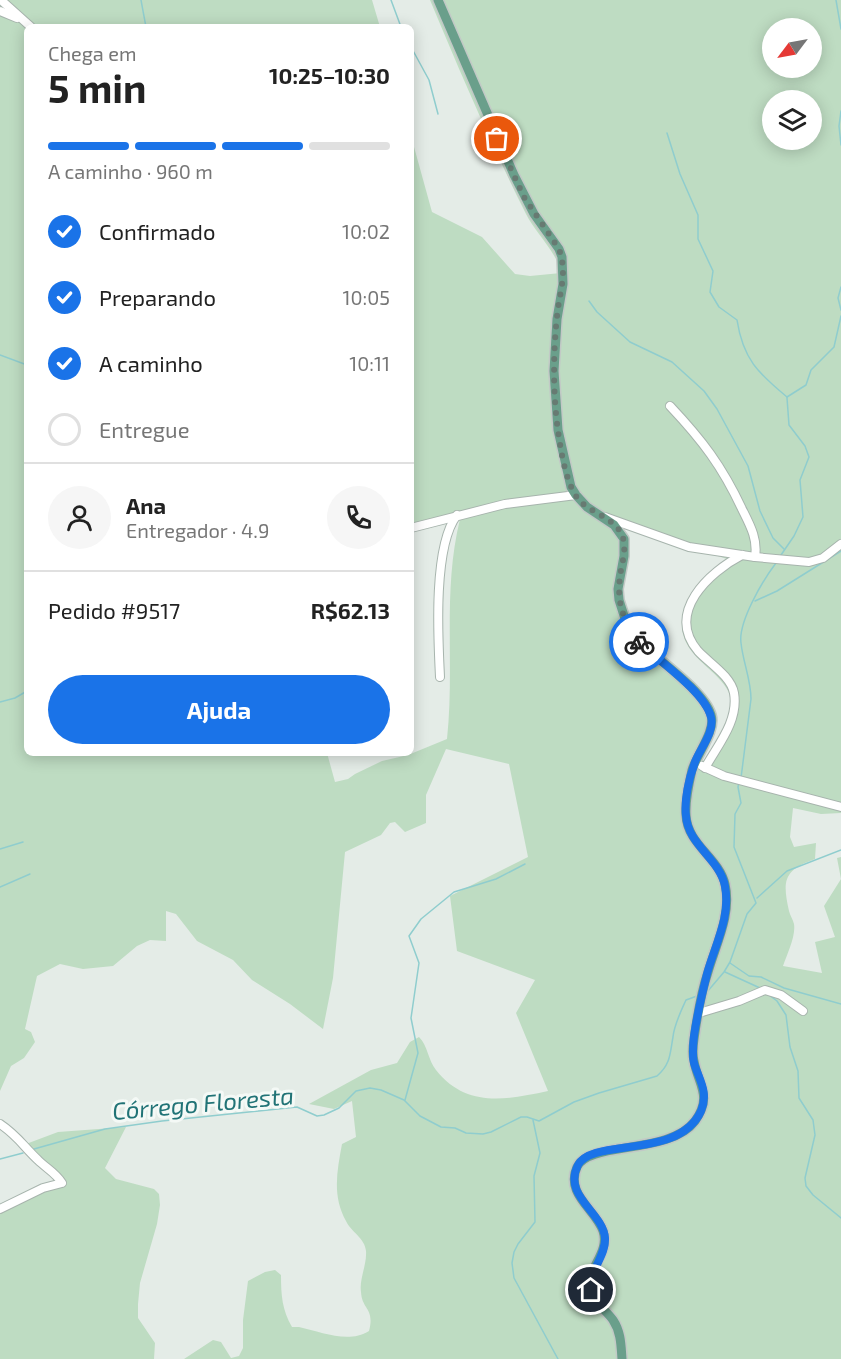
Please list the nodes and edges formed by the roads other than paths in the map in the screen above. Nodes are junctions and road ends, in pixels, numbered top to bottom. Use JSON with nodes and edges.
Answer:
{"nodes":[{"id":1,"x":1,"y":0,"type":"edge"},
{"id":2,"x":438,"y":0,"type":"edge"},
{"id":3,"x":0,"y":11,"type":"edge"},
{"id":4,"x":24,"y":21,"type":"junction"},
{"id":5,"x":28,"y":24,"type":"edge"},
{"id":6,"x":670,"y":406,"type":"dead end"},
{"id":7,"x":576,"y":495,"type":"junction"},
{"id":8,"x":458,"y":514,"type":"junction"},
{"id":9,"x":599,"y":515,"type":"junction"},
{"id":10,"x":414,"y":527,"type":"edge"},
{"id":11,"x":841,"y":544,"type":"edge"},
{"id":12,"x":742,"y":555,"type":"junction"},
{"id":13,"x":755,"y":557,"type":"junction"},
{"id":14,"x":440,"y":677,"type":"dead end"},
{"id":15,"x":695,"y":762,"type":"junction"},
{"id":16,"x":705,"y":768,"type":"junction"},
{"id":17,"x":841,"y":807,"type":"edge"},
{"id":18,"x":803,"y":1011,"type":"dead end"},
{"id":19,"x":699,"y":1013,"type":"junction"},
{"id":20,"x":0,"y":1124,"type":"edge"},
{"id":21,"x":0,"y":1209,"type":"edge"},
{"id":22,"x":622,"y":1359,"type":"edge"}],
"edges":[{"from":1,"to":4,"type":"street"},
{"from":2,"to":7,"type":"main road"},
{"from":3,"to":4,"type":"street"},
{"from":4,"to":5,"type":"street"},
{"from":6,"to":13,"type":"street"},
{"from":7,"to":8,"type":"street"},
{"from":7,"to":9,"type":"main road"},
{"from":8,"to":10,"type":"street"},
{"from":8,"to":14,"type":"street"},
{"from":9,"to":12,"type":"street"},
{"from":9,"to":15,"type":"main road"},
{"from":11,"to":13,"type":"street"},
{"from":12,"to":13,"type":"street"},
{"from":12,"to":16,"type":"street"},
{"from":15,"to":16,"type":"street"},
{"from":15,"to":19,"type":"main road"},
{"from":16,"to":17,"type":"street"},
{"from":18,"to":19,"type":"street"},
{"from":19,"to":22,"type":"main road"},
{"from":20,"to":21,"type":"street"}]}
